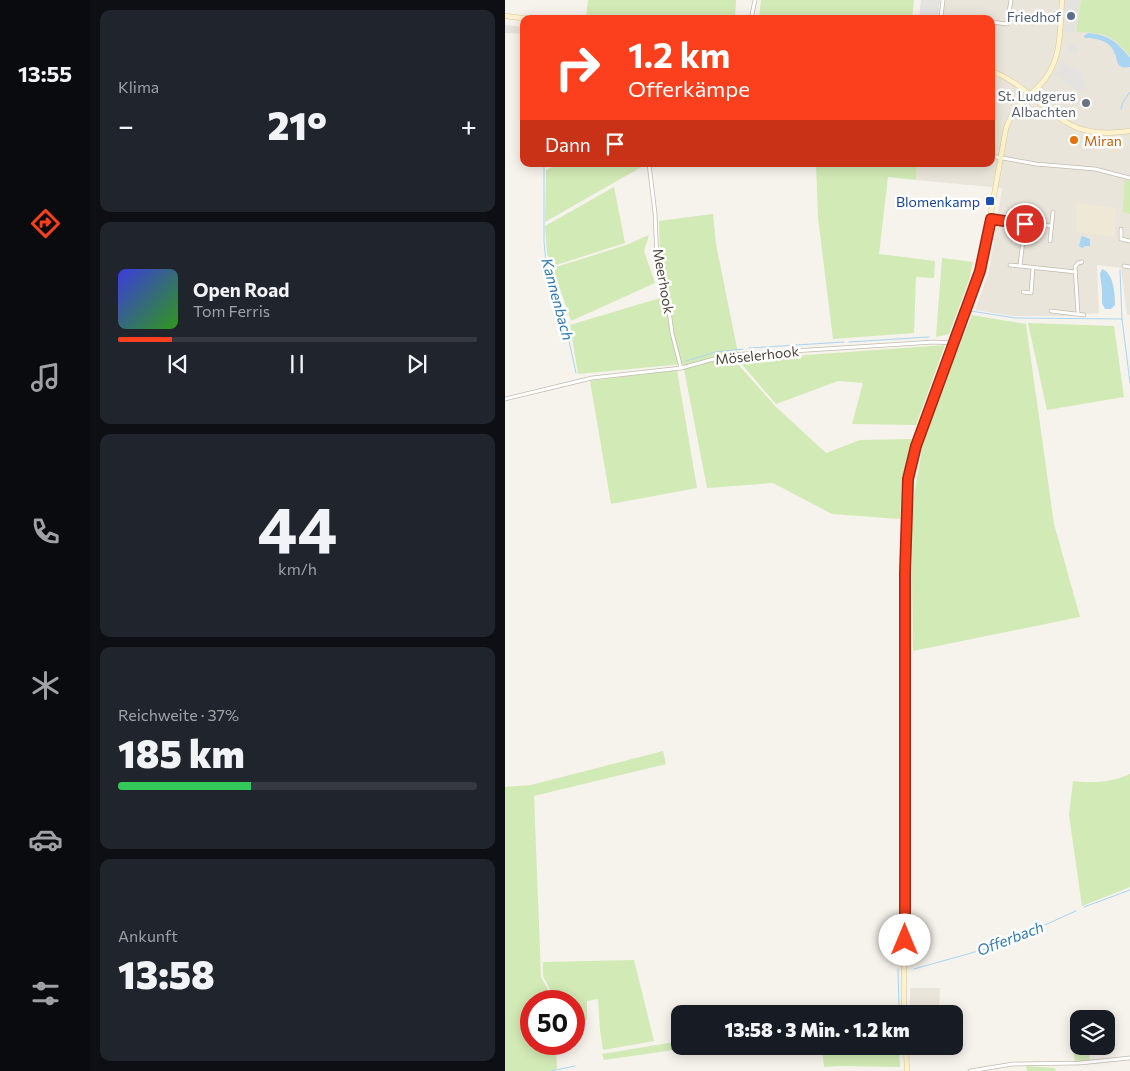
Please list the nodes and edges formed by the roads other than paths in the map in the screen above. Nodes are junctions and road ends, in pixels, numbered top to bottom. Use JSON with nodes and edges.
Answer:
{"nodes":[{"id":1,"x":755,"y":0,"type":"edge"},
{"id":2,"x":943,"y":0,"type":"edge"},
{"id":3,"x":1011,"y":0,"type":"edge"},
{"id":4,"x":1062,"y":0,"type":"edge"},
{"id":5,"x":752,"y":15,"type":"edge"},
{"id":6,"x":941,"y":15,"type":"edge"},
{"id":7,"x":505,"y":16,"type":"edge"},
{"id":8,"x":520,"y":18,"type":"edge"},
{"id":9,"x":995,"y":22,"type":"edge"},
{"id":10,"x":995,"y":73,"type":"edge"},
{"id":11,"x":1030,"y":94,"type":"junction"},
{"id":12,"x":1130,"y":131,"type":"edge"},
{"id":13,"x":995,"y":156,"type":"edge"},
{"id":14,"x":1001,"y":157,"type":"junction"},
{"id":15,"x":649,"y":167,"type":"edge"},
{"id":16,"x":1130,"y":178,"type":"edge"},
{"id":17,"x":1053,"y":212,"type":"dead end"},
{"id":18,"x":991,"y":219,"type":"junction"},
{"id":19,"x":1025,"y":224,"type":"junction"},
{"id":20,"x":1051,"y":226,"type":"junction"},
{"id":21,"x":1121,"y":230,"type":"dead end"},
{"id":22,"x":1050,"y":241,"type":"dead end"},
{"id":23,"x":1130,"y":241,"type":"edge"},
{"id":24,"x":1082,"y":262,"type":"dead end"},
{"id":25,"x":1010,"y":265,"type":"dead end"},
{"id":26,"x":1020,"y":266,"type":"junction"},
{"id":27,"x":1125,"y":266,"type":"dead end"},
{"id":28,"x":1130,"y":267,"type":"edge"},
{"id":29,"x":1033,"y":268,"type":"junction"},
{"id":30,"x":1075,"y":272,"type":"junction"},
{"id":31,"x":1023,"y":292,"type":"dead end"},
{"id":32,"x":1051,"y":311,"type":"dead end"},
{"id":33,"x":1078,"y":314,"type":"junction"},
{"id":34,"x":1083,"y":315,"type":"dead end"},
{"id":35,"x":954,"y":343,"type":"junction"},
{"id":36,"x":681,"y":368,"type":"junction"},
{"id":37,"x":505,"y":398,"type":"edge"},
{"id":38,"x":904,"y":1005,"type":"edge"},
{"id":39,"x":907,"y":1055,"type":"edge"},
{"id":40,"x":1130,"y":1058,"type":"edge"},
{"id":41,"x":908,"y":1071,"type":"edge"},
{"id":42,"x":970,"y":1071,"type":"edge"}],
"edges":[{"from":1,"to":5,"type":"street"},
{"from":2,"to":6,"type":"street"},
{"from":3,"to":9,"type":"street"},
{"from":4,"to":11,"type":"main road"},
{"from":7,"to":8,"type":"main road"},
{"from":10,"to":11,"type":"main road"},
{"from":11,"to":12,"type":"main road"},
{"from":11,"to":14,"type":"main road"},
{"from":13,"to":14,"type":"street"},
{"from":14,"to":16,"type":"street"},
{"from":14,"to":18,"type":"main road"},
{"from":15,"to":36,"type":"street","name":"Meerhook"},
{"from":17,"to":20,"type":"street"},
{"from":18,"to":19,"type":"street"},
{"from":18,"to":35,"type":"main road"},
{"from":19,"to":20,"type":"street"},
{"from":19,"to":26,"type":"street"},
{"from":20,"to":22,"type":"street"},
{"from":21,"to":23,"type":"street"},
{"from":24,"to":30,"type":"street"},
{"from":25,"to":26,"type":"street"},
{"from":26,"to":29,"type":"street"},
{"from":27,"to":28,"type":"street"},
{"from":29,"to":30,"type":"street"},
{"from":29,"to":31,"type":"street"},
{"from":30,"to":33,"type":"street"},
{"from":32,"to":33,"type":"street"},
{"from":33,"to":34,"type":"street"},
{"from":35,"to":36,"type":"street","name":"Möselerhook"},
{"from":35,"to":38,"type":"main road"},
{"from":36,"to":37,"type":"street","name":"Möselerhook"},
{"from":39,"to":41,"type":"main road"},
{"from":40,"to":42,"type":"street"}]}
